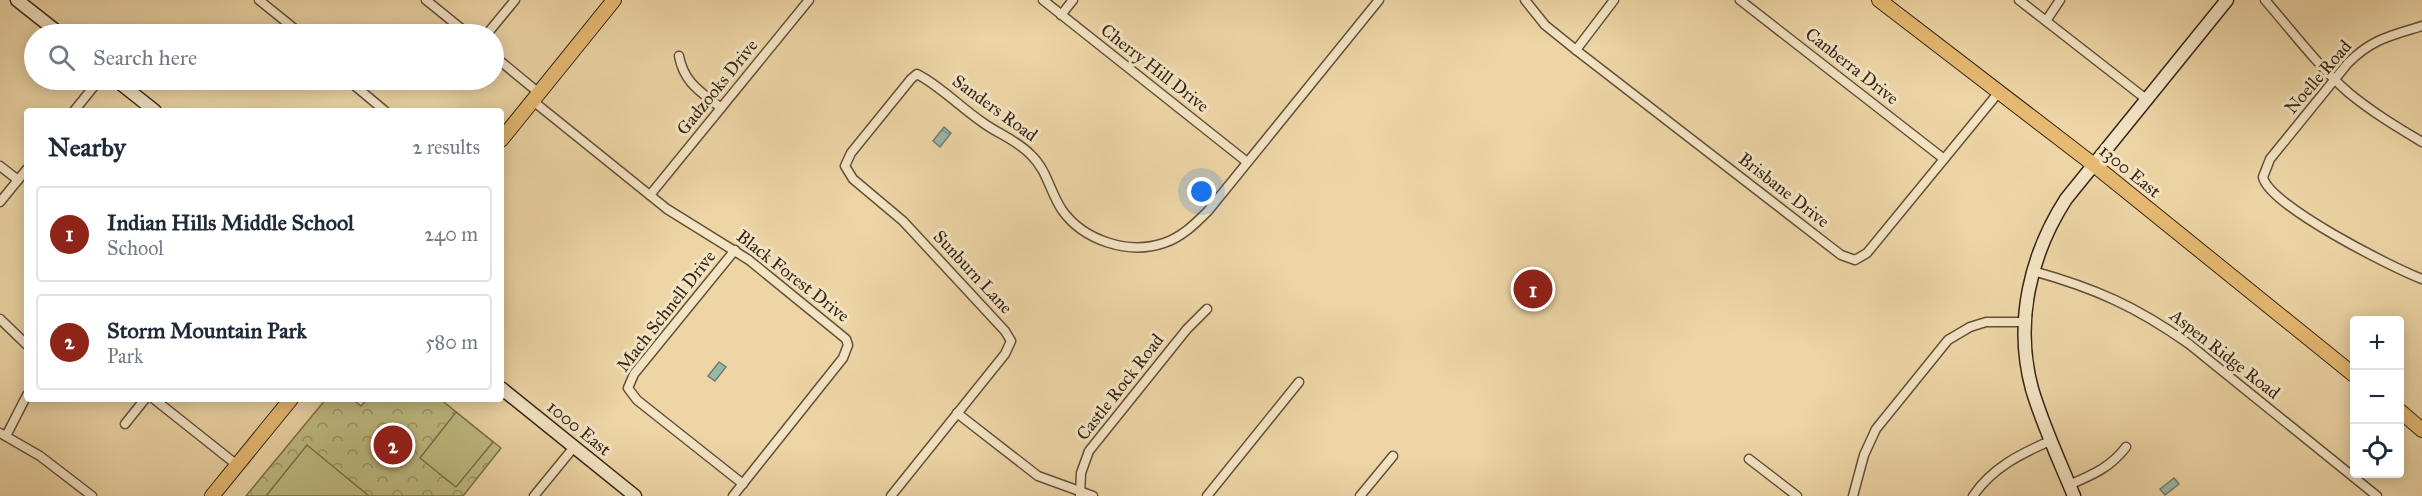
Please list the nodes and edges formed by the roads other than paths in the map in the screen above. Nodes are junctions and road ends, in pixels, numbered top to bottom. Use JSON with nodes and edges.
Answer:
{"nodes":[{"id":1,"x":17,"y":0,"type":"edge"},
{"id":2,"x":259,"y":0,"type":"edge"},
{"id":3,"x":426,"y":0,"type":"edge"},
{"id":4,"x":515,"y":0,"type":"edge"},
{"id":5,"x":614,"y":0,"type":"edge"},
{"id":6,"x":809,"y":0,"type":"edge"},
{"id":7,"x":1043,"y":0,"type":"edge"},
{"id":8,"x":1073,"y":0,"type":"edge"},
{"id":9,"x":1379,"y":0,"type":"edge"},
{"id":10,"x":1525,"y":0,"type":"edge"},
{"id":11,"x":1614,"y":0,"type":"edge"},
{"id":12,"x":1740,"y":0,"type":"edge"},
{"id":13,"x":1879,"y":0,"type":"edge"},
{"id":14,"x":2019,"y":0,"type":"edge"},
{"id":15,"x":2060,"y":0,"type":"edge"},
{"id":16,"x":2227,"y":0,"type":"edge"},
{"id":17,"x":2265,"y":0,"type":"edge"},
{"id":18,"x":1061,"y":15,"type":"junction"},
{"id":19,"x":2046,"y":21,"type":"junction"},
{"id":20,"x":47,"y":24,"type":"edge"},
{"id":21,"x":289,"y":24,"type":"edge"},
{"id":22,"x":456,"y":24,"type":"edge"},
{"id":23,"x":495,"y":24,"type":"edge"},
{"id":24,"x":2422,"y":26,"type":"edge"},
{"id":25,"x":1576,"y":50,"type":"junction"},
{"id":26,"x":679,"y":56,"type":"dead end"},
{"id":27,"x":504,"y":66,"type":"edge"},
{"id":28,"x":2335,"y":79,"type":"junction"},
{"id":29,"x":91,"y":90,"type":"edge"},
{"id":30,"x":129,"y":90,"type":"edge"},
{"id":31,"x":360,"y":90,"type":"edge"},
{"id":32,"x":1999,"y":92,"type":"junction"},
{"id":33,"x":536,"y":97,"type":"junction"},
{"id":34,"x":2146,"y":99,"type":"junction"},
{"id":35,"x":76,"y":108,"type":"edge"},
{"id":36,"x":151,"y":108,"type":"edge"},
{"id":37,"x":381,"y":108,"type":"edge"},
{"id":38,"x":722,"y":108,"type":"junction"},
{"id":39,"x":504,"y":136,"type":"edge"},
{"id":40,"x":2422,"y":142,"type":"edge"},
{"id":41,"x":1944,"y":159,"type":"junction"},
{"id":42,"x":1247,"y":162,"type":"junction"},
{"id":43,"x":2094,"y":165,"type":"junction"},
{"id":44,"x":0,"y":166,"type":"edge"},
{"id":45,"x":845,"y":166,"type":"joint"},
{"id":46,"x":24,"y":172,"type":"edge"},
{"id":47,"x":18,"y":180,"type":"junction"},
{"id":48,"x":650,"y":195,"type":"junction"},
{"id":49,"x":0,"y":202,"type":"edge"},
{"id":50,"x":735,"y":250,"type":"junction"},
{"id":51,"x":2033,"y":271,"type":"junction"},
{"id":52,"x":2422,"y":279,"type":"edge"},
{"id":53,"x":1207,"y":309,"type":"dead end"},
{"id":54,"x":0,"y":319,"type":"edge"},
{"id":55,"x":2025,"y":322,"type":"junction"},
{"id":56,"x":24,"y":342,"type":"edge"},
{"id":57,"x":2350,"y":371,"type":"edge"},
{"id":58,"x":1299,"y":382,"type":"dead end"},
{"id":59,"x":504,"y":390,"type":"edge"},
{"id":60,"x":24,"y":400,"type":"edge"},
{"id":61,"x":143,"y":402,"type":"edge"},
{"id":62,"x":158,"y":402,"type":"edge"},
{"id":63,"x":289,"y":402,"type":"edge"},
{"id":64,"x":957,"y":413,"type":"junction"},
{"id":65,"x":2404,"y":414,"type":"edge"},
{"id":66,"x":125,"y":424,"type":"dead end"},
{"id":67,"x":2422,"y":430,"type":"edge"},
{"id":68,"x":3,"y":434,"type":"edge"},
{"id":69,"x":2050,"y":441,"type":"junction"},
{"id":70,"x":574,"y":447,"type":"junction"},
{"id":71,"x":2126,"y":447,"type":"dead end"},
{"id":72,"x":1393,"y":456,"type":"dead end"},
{"id":73,"x":1749,"y":459,"type":"dead end"},
{"id":74,"x":237,"y":465,"type":"junction"},
{"id":75,"x":743,"y":484,"type":"junction"},
{"id":76,"x":2071,"y":491,"type":"edge"},
{"id":77,"x":1080,"y":494,"type":"edge"},
{"id":78,"x":92,"y":496,"type":"edge"},
{"id":79,"x":212,"y":496,"type":"edge"},
{"id":80,"x":534,"y":496,"type":"edge"},
{"id":81,"x":635,"y":496,"type":"edge"},
{"id":82,"x":733,"y":496,"type":"edge"},
{"id":83,"x":891,"y":496,"type":"edge"},
{"id":84,"x":1093,"y":496,"type":"edge"},
{"id":85,"x":1207,"y":496,"type":"edge"},
{"id":86,"x":1360,"y":496,"type":"edge"},
{"id":87,"x":1797,"y":496,"type":"edge"},
{"id":88,"x":1854,"y":496,"type":"edge"},
{"id":89,"x":1973,"y":496,"type":"edge"},
{"id":90,"x":2377,"y":496,"type":"edge"}],
"edges":[{"from":1,"to":20,"type":"street"},
{"from":2,"to":21,"type":"street"},
{"from":3,"to":22,"type":"street"},
{"from":4,"to":23,"type":"street"},
{"from":5,"to":33,"type":"main road"},
{"from":6,"to":38,"type":"street","name":"Gadzooks Drive"},
{"from":7,"to":18,"type":"street","name":"Cherry Hill Drive"},
{"from":8,"to":18,"type":"street"},
{"from":9,"to":42,"type":"street","name":"Sanders Road"},
{"from":10,"to":25,"type":"street","name":"Brisbane Drive"},
{"from":11,"to":25,"type":"street"},
{"from":12,"to":41,"type":"street","name":"Canberra Drive"},
{"from":13,"to":32,"type":"main road","name":"1300 East"},
{"from":14,"to":19,"type":"street"},
{"from":15,"to":19,"type":"street"},
{"from":16,"to":34,"type":"street"},
{"from":17,"to":28,"type":"street"},
{"from":18,"to":42,"type":"street","name":"Cherry Hill Drive"},
{"from":19,"to":34,"type":"street"},
{"from":24,"to":28,"type":"street","name":"Noelle Road"},
{"from":25,"to":41,"type":"street","name":"Brisbane Drive"},
{"from":26,"to":38,"type":"street"},
{"from":27,"to":33,"type":"street","name":"Black Forest Drive"},
{"from":28,"to":40,"type":"street"},
{"from":28,"to":52,"type":"street","name":"Noelle Road"},
{"from":29,"to":35,"type":"street"},
{"from":30,"to":36,"type":"street"},
{"from":31,"to":37,"type":"street"},
{"from":32,"to":41,"type":"street","name":"Brisbane Drive"},
{"from":32,"to":43,"type":"main road","name":"1300 East"},
{"from":33,"to":39,"type":"main road"},
{"from":33,"to":48,"type":"street","name":"Black Forest Drive"},
{"from":34,"to":43,"type":"street"},
{"from":38,"to":48,"type":"street","name":"Gadzooks Drive"},
{"from":42,"to":45,"type":"street","name":"Sanders Road"},
{"from":43,"to":51,"type":"street"},
{"from":43,"to":57,"type":"main road","name":"1300 East"},
{"from":44,"to":47,"type":"street"},
{"from":45,"to":64,"type":"street","name":"Sunburn Lane"},
{"from":46,"to":47,"type":"street"},
{"from":47,"to":49,"type":"street"},
{"from":48,"to":50,"type":"street","name":"Black Forest Drive"},
{"from":50,"to":75,"type":"street","name":"Black Forest Drive"},
{"from":50,"to":75,"type":"street","name":"Mach Schnell Drive"},
{"from":51,"to":55,"type":"street"},
{"from":51,"to":90,"type":"street","name":"Aspen Ridge Road"},
{"from":53,"to":77,"type":"street","name":"Castle Rock Road"},
{"from":54,"to":56,"type":"street"},
{"from":55,"to":69,"type":"street"},
{"from":55,"to":88,"type":"street"},
{"from":58,"to":85,"type":"street"},
{"from":59,"to":70,"type":"street","name":"1000 East"},
{"from":60,"to":68,"type":"street"},
{"from":61,"to":66,"type":"street"},
{"from":62,"to":74,"type":"street"},
{"from":63,"to":74,"type":"main road"},
{"from":64,"to":77,"type":"street"},
{"from":64,"to":83,"type":"street","name":"Sunburn Lane"},
{"from":65,"to":67,"type":"main road"},
{"from":68,"to":78,"type":"street"},
{"from":69,"to":76,"type":"street"},
{"from":69,"to":89,"type":"street"},
{"from":70,"to":80,"type":"street"},
{"from":70,"to":81,"type":"street","name":"1000 East"},
{"from":71,"to":76,"type":"street"},
{"from":72,"to":86,"type":"street"},
{"from":73,"to":87,"type":"street"},
{"from":74,"to":79,"type":"main road"},
{"from":75,"to":82,"type":"street","name":"Black Forest Drive"},
{"from":77,"to":84,"type":"street"}]}
